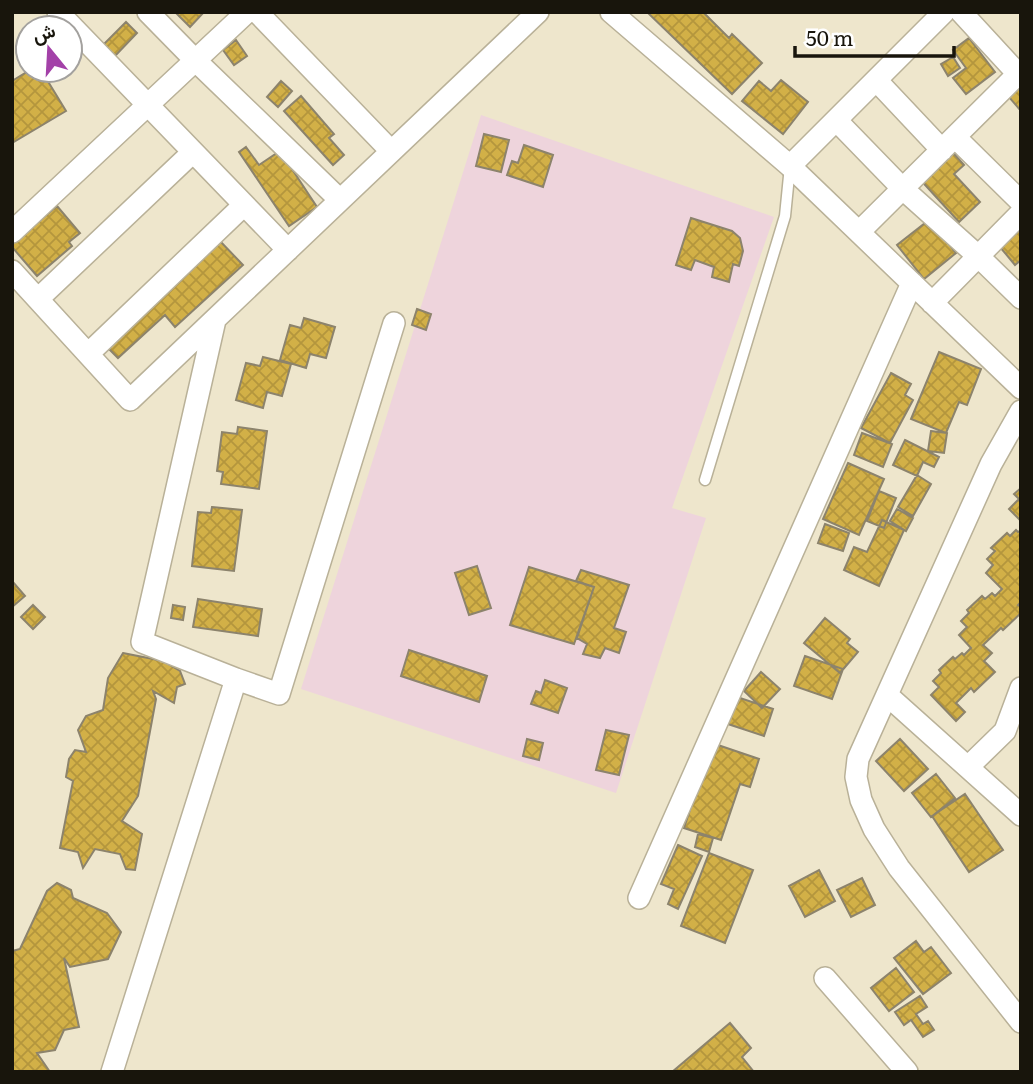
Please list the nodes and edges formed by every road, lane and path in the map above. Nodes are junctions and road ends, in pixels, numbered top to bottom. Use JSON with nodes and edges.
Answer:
{"nodes":[{"id":1,"x":58,"y":12,"type":"edge"},
{"id":2,"x":148,"y":12,"type":"edge"},
{"id":3,"x":247,"y":12,"type":"edge"},
{"id":4,"x":257,"y":12,"type":"edge"},
{"id":5,"x":538,"y":12,"type":"edge"},
{"id":6,"x":611,"y":12,"type":"edge"},
{"id":7,"x":944,"y":12,"type":"edge"},
{"id":8,"x":961,"y":12,"type":"edge"},
{"id":9,"x":195,"y":60,"type":"junction"},
{"id":10,"x":1019,"y":73,"type":"edge"},
{"id":11,"x":876,"y":80,"type":"junction"},
{"id":12,"x":147,"y":105,"type":"junction"},
{"id":13,"x":836,"y":120,"type":"junction"},
{"id":14,"x":948,"y":143,"type":"junction"},
{"id":15,"x":391,"y":151,"type":"junction"},
{"id":16,"x":192,"y":152,"type":"junction"},
{"id":17,"x":790,"y":166,"type":"junction"},
{"id":18,"x":903,"y":188,"type":"junction"},
{"id":19,"x":340,"y":200,"type":"junction"},
{"id":20,"x":1021,"y":202,"type":"edge"},
{"id":21,"x":244,"y":205,"type":"junction"},
{"id":22,"x":1021,"y":213,"type":"edge"},
{"id":23,"x":12,"y":232,"type":"edge"},
{"id":24,"x":859,"y":232,"type":"junction"},
{"id":25,"x":288,"y":250,"type":"junction"},
{"id":26,"x":978,"y":256,"type":"junction"},
{"id":27,"x":12,"y":271,"type":"edge"},
{"id":28,"x":912,"y":283,"type":"junction"},
{"id":29,"x":38,"y":299,"type":"junction"},
{"id":30,"x":1021,"y":299,"type":"edge"},
{"id":31,"x":932,"y":303,"type":"junction"},
{"id":32,"x":215,"y":320,"type":"junction"},
{"id":33,"x":394,"y":323,"type":"dead end"},
{"id":34,"x":88,"y":354,"type":"junction"},
{"id":35,"x":1017,"y":377,"type":"edge"},
{"id":36,"x":1021,"y":411,"type":"edge"},
{"id":37,"x":705,"y":480,"type":"dead end"},
{"id":38,"x":236,"y":680,"type":"junction"},
{"id":39,"x":1021,"y":688,"type":"edge"},
{"id":40,"x":887,"y":695,"type":"junction"},
{"id":41,"x":968,"y":768,"type":"junction"},
{"id":42,"x":1021,"y":815,"type":"edge"},
{"id":43,"x":639,"y":898,"type":"dead end"},
{"id":44,"x":825,"y":978,"type":"dead end"},
{"id":45,"x":1021,"y":1022,"type":"edge"},
{"id":46,"x":112,"y":1072,"type":"edge"},
{"id":47,"x":907,"y":1072,"type":"edge"}],
"edges":[{"from":1,"to":12,"type":"street"},
{"from":2,"to":9,"type":"street"},
{"from":3,"to":9,"type":"street"},
{"from":4,"to":15,"type":"street"},
{"from":5,"to":15,"type":"street"},
{"from":6,"to":17,"type":"street"},
{"from":7,"to":11,"type":"street"},
{"from":8,"to":10,"type":"street"},
{"from":9,"to":12,"type":"street"},
{"from":9,"to":19,"type":"street"},
{"from":10,"to":14,"type":"street"},
{"from":11,"to":13,"type":"street"},
{"from":11,"to":14,"type":"street"},
{"from":12,"to":16,"type":"street"},
{"from":12,"to":23,"type":"street"},
{"from":13,"to":17,"type":"street"},
{"from":13,"to":18,"type":"street"},
{"from":14,"to":18,"type":"street"},
{"from":14,"to":20,"type":"street"},
{"from":15,"to":19,"type":"street"},
{"from":16,"to":21,"type":"street"},
{"from":16,"to":29,"type":"street"},
{"from":17,"to":24,"type":"street"},
{"from":17,"to":37,"type":"lane"},
{"from":18,"to":24,"type":"street"},
{"from":18,"to":26,"type":"street"},
{"from":19,"to":25,"type":"street"},
{"from":21,"to":25,"type":"street"},
{"from":21,"to":34,"type":"street"},
{"from":22,"to":26,"type":"street"},
{"from":24,"to":28,"type":"street"},
{"from":25,"to":32,"type":"street"},
{"from":26,"to":30,"type":"street"},
{"from":26,"to":31,"type":"street"},
{"from":27,"to":29,"type":"street"},
{"from":28,"to":31,"type":"street"},
{"from":28,"to":43,"type":"street"},
{"from":29,"to":34,"type":"street"},
{"from":31,"to":35,"type":"street"},
{"from":32,"to":34,"type":"street"},
{"from":32,"to":38,"type":"street"},
{"from":33,"to":38,"type":"street"},
{"from":36,"to":40,"type":"street"},
{"from":38,"to":46,"type":"street"},
{"from":39,"to":41,"type":"street"},
{"from":40,"to":41,"type":"street"},
{"from":40,"to":45,"type":"street"},
{"from":41,"to":42,"type":"street"},
{"from":44,"to":47,"type":"street"}]}
